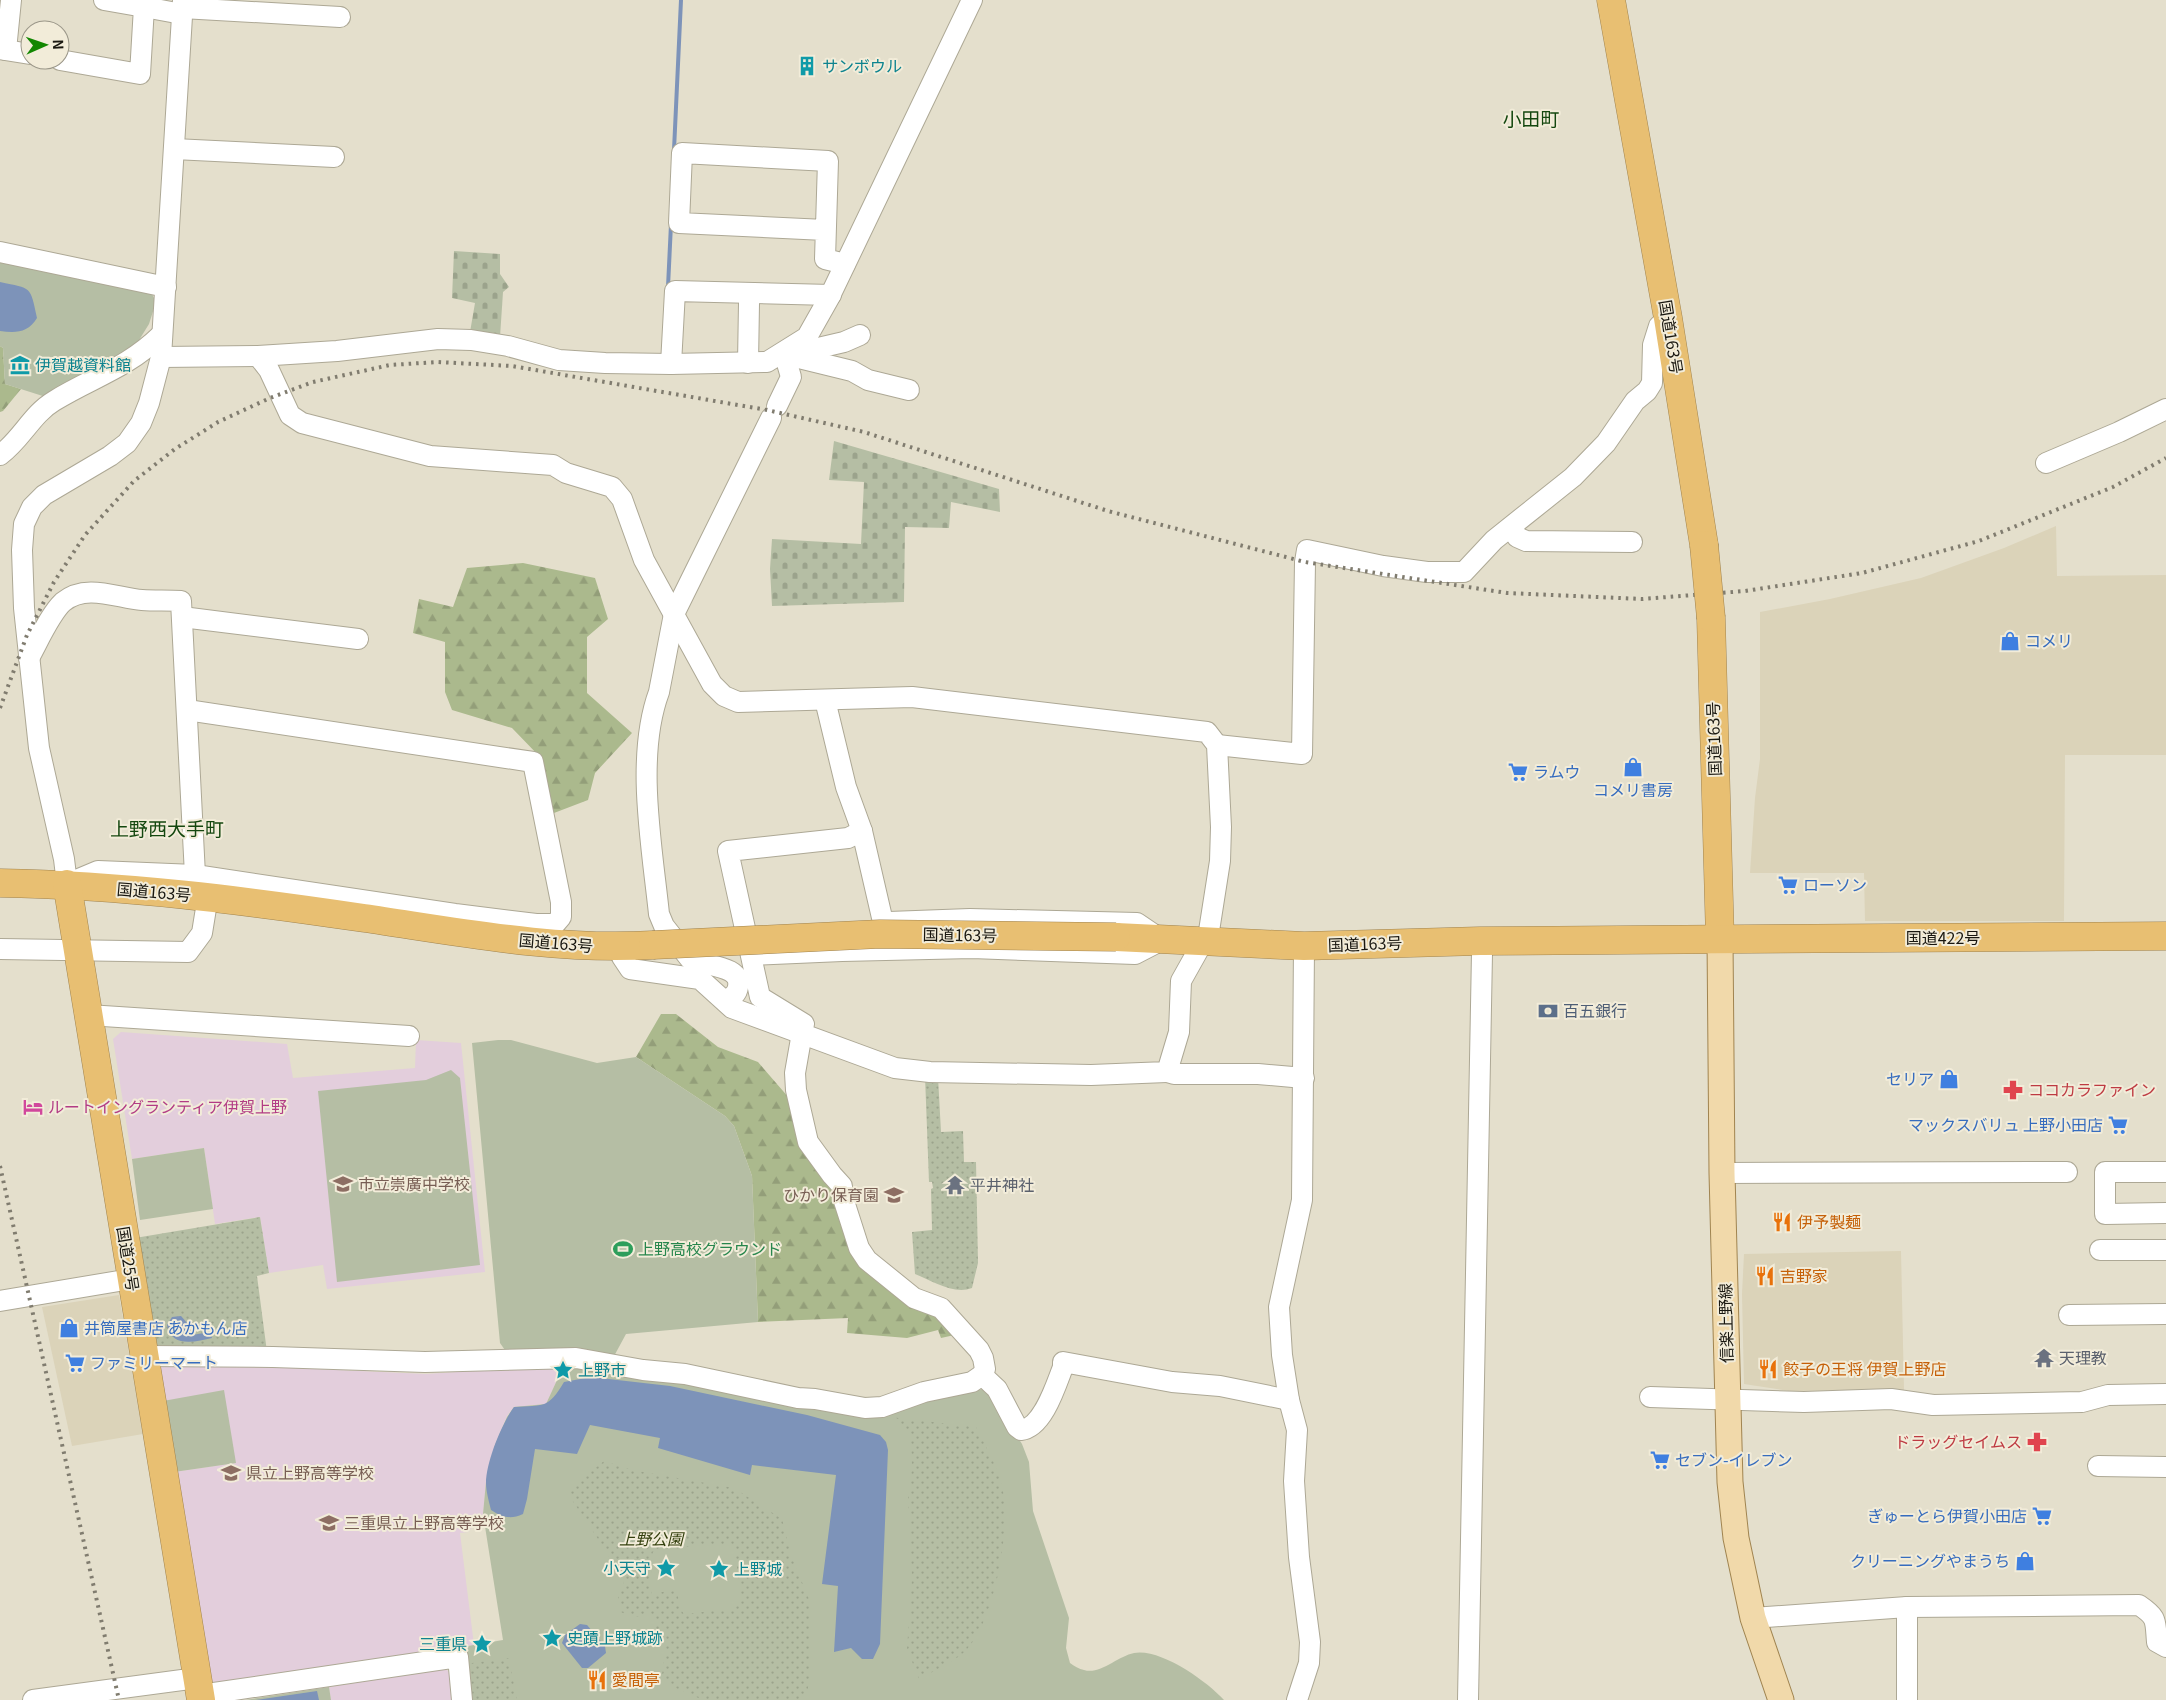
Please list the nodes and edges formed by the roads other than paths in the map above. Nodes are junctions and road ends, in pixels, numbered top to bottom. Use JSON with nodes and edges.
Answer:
{"nodes":[{"id":1,"x":11,"y":0,"type":"edge"},
{"id":2,"x":104,"y":0,"type":"edge"},
{"id":3,"x":972,"y":0,"type":"edge"},
{"id":4,"x":1611,"y":0,"type":"edge"},
{"id":5,"x":144,"y":7,"type":"junction"},
{"id":6,"x":182,"y":7,"type":"edge"},
{"id":7,"x":340,"y":17,"type":"dead end"},
{"id":8,"x":3,"y":50,"type":"edge"},
{"id":9,"x":20,"y":53,"type":"edge"},
{"id":10,"x":70,"y":62,"type":"edge"},
{"id":11,"x":174,"y":149,"type":"junction"},
{"id":12,"x":334,"y":157,"type":"dead end"},
{"id":13,"x":825,"y":230,"type":"junction"},
{"id":14,"x":0,"y":252,"type":"edge"},
{"id":15,"x":845,"y":264,"type":"junction"},
{"id":16,"x":166,"y":287,"type":"junction"},
{"id":17,"x":831,"y":295,"type":"junction"},
{"id":18,"x":750,"y":303,"type":"dead end"},
{"id":19,"x":1668,"y":318,"type":"junction"},
{"id":20,"x":162,"y":335,"type":"junction"},
{"id":21,"x":860,"y":335,"type":"dead end"},
{"id":22,"x":798,"y":350,"type":"junction"},
{"id":23,"x":258,"y":356,"type":"junction"},
{"id":24,"x":161,"y":357,"type":"junction"},
{"id":25,"x":748,"y":363,"type":"junction"},
{"id":26,"x":671,"y":364,"type":"junction"},
{"id":27,"x":910,"y":390,"type":"dead end"},
{"id":28,"x":2166,"y":409,"type":"edge"},
{"id":29,"x":0,"y":454,"type":"edge"},
{"id":30,"x":2046,"y":463,"type":"dead end"},
{"id":31,"x":1512,"y":528,"type":"junction"},
{"id":32,"x":1632,"y":542,"type":"dead end"},
{"id":33,"x":674,"y":614,"type":"junction"},
{"id":34,"x":182,"y":617,"type":"junction"},
{"id":35,"x":358,"y":639,"type":"dead end"},
{"id":36,"x":29,"y":658,"type":"junction"},
{"id":37,"x":825,"y":700,"type":"junction"},
{"id":38,"x":187,"y":710,"type":"junction"},
{"id":39,"x":1217,"y":745,"type":"junction"},
{"id":40,"x":862,"y":831,"type":"junction"},
{"id":41,"x":0,"y":883,"type":"edge"},
{"id":42,"x":67,"y":884,"type":"junction"},
{"id":43,"x":202,"y":886,"type":"junction"},
{"id":44,"x":883,"y":922,"type":"junction"},
{"id":45,"x":744,"y":928,"type":"junction"},
{"id":46,"x":2166,"y":936,"type":"edge"},
{"id":47,"x":1720,"y":939,"type":"junction"},
{"id":48,"x":1162,"y":940,"type":"junction"},
{"id":49,"x":1480,"y":941,"type":"junction"},
{"id":50,"x":1202,"y":943,"type":"junction"},
{"id":51,"x":1304,"y":946,"type":"junction"},
{"id":52,"x":621,"y":947,"type":"junction"},
{"id":53,"x":0,"y":949,"type":"edge"},
{"id":54,"x":79,"y":950,"type":"junction"},
{"id":55,"x":752,"y":956,"type":"junction"},
{"id":56,"x":725,"y":1000,"type":"junction"},
{"id":57,"x":88,"y":1015,"type":"junction"},
{"id":58,"x":802,"y":1033,"type":"junction"},
{"id":59,"x":408,"y":1036,"type":"dead end"},
{"id":60,"x":865,"y":1056,"type":"junction"},
{"id":61,"x":1167,"y":1072,"type":"junction"},
{"id":62,"x":1304,"y":1078,"type":"junction"},
{"id":63,"x":2067,"y":1172,"type":"dead end"},
{"id":64,"x":2166,"y":1172,"type":"edge"},
{"id":65,"x":1722,"y":1173,"type":"junction"},
{"id":66,"x":2166,"y":1213,"type":"edge"},
{"id":67,"x":2100,"y":1250,"type":"dead end"},
{"id":68,"x":2166,"y":1250,"type":"edge"},
{"id":69,"x":131,"y":1279,"type":"junction"},
{"id":70,"x":0,"y":1301,"type":"edge"},
{"id":71,"x":2166,"y":1314,"type":"edge"},
{"id":72,"x":2069,"y":1315,"type":"dead end"},
{"id":73,"x":144,"y":1356,"type":"junction"},
{"id":74,"x":982,"y":1375,"type":"junction"},
{"id":75,"x":2166,"y":1394,"type":"edge"},
{"id":76,"x":1650,"y":1397,"type":"dead end"},
{"id":77,"x":1289,"y":1400,"type":"junction"},
{"id":78,"x":1728,"y":1400,"type":"junction"},
{"id":79,"x":2098,"y":1466,"type":"dead end"},
{"id":80,"x":2166,"y":1467,"type":"edge"},
{"id":81,"x":1907,"y":1607,"type":"junction"},
{"id":82,"x":1753,"y":1618,"type":"junction"},
{"id":83,"x":2166,"y":1647,"type":"edge"},
{"id":84,"x":199,"y":1691,"type":"edge"},
{"id":85,"x":33,"y":1700,"type":"edge"},
{"id":86,"x":462,"y":1700,"type":"edge"},
{"id":87,"x":1297,"y":1700,"type":"edge"},
{"id":88,"x":1468,"y":1700,"type":"edge"},
{"id":89,"x":1782,"y":1700,"type":"edge"},
{"id":90,"x":1907,"y":1700,"type":"edge"}],
"edges":[{"from":1,"to":8,"type":"street"},
{"from":2,"to":5,"type":"street"},
{"from":3,"to":15,"type":"street"},
{"from":4,"to":19,"type":"highway","name":"国道163号"},
{"from":5,"to":6,"type":"street"},
{"from":5,"to":10,"type":"street"},
{"from":6,"to":7,"type":"street"},
{"from":6,"to":11,"type":"street"},
{"from":8,"to":9,"type":"street"},
{"from":11,"to":12,"type":"street"},
{"from":11,"to":16,"type":"street"},
{"from":13,"to":13,"type":"street"},
{"from":13,"to":15,"type":"street"},
{"from":14,"to":16,"type":"street"},
{"from":15,"to":17,"type":"street"},
{"from":16,"to":20,"type":"street"},
{"from":17,"to":22,"type":"street"},
{"from":17,"to":26,"type":"street"},
{"from":18,"to":25,"type":"street"},
{"from":19,"to":31,"type":"street"},
{"from":19,"to":47,"type":"highway","name":"国道163号","bridge":true},
{"from":20,"to":24,"type":"street"},
{"from":20,"to":29,"type":"street"},
{"from":21,"to":22,"type":"street"},
{"from":22,"to":25,"type":"street"},
{"from":22,"to":27,"type":"street"},
{"from":22,"to":33,"type":"street"},
{"from":23,"to":24,"type":"street"},
{"from":23,"to":26,"type":"street"},
{"from":23,"to":33,"type":"street"},
{"from":24,"to":36,"type":"street"},
{"from":25,"to":26,"type":"street"},
{"from":28,"to":30,"type":"street"},
{"from":31,"to":32,"type":"street"},
{"from":31,"to":39,"type":"street"},
{"from":33,"to":37,"type":"street"},
{"from":33,"to":56,"type":"street"},
{"from":34,"to":35,"type":"street"},
{"from":34,"to":36,"type":"street"},
{"from":34,"to":38,"type":"street"},
{"from":36,"to":42,"type":"street"},
{"from":37,"to":39,"type":"street"},
{"from":37,"to":40,"type":"street"},
{"from":38,"to":43,"type":"street"},
{"from":38,"to":43,"type":"street"},
{"from":39,"to":50,"type":"street"},
{"from":40,"to":44,"type":"street"},
{"from":40,"to":45,"type":"street"},
{"from":41,"to":42,"type":"highway"},
{"from":42,"to":43,"type":"highway","name":"国道163号"},
{"from":42,"to":54,"type":"highway","name":"国道25号"},
{"from":43,"to":52,"type":"highway","name":"国道163号"},
{"from":43,"to":54,"type":"street"},
{"from":44,"to":45,"type":"street"},
{"from":44,"to":48,"type":"street"},
{"from":45,"to":55,"type":"street"},
{"from":46,"to":47,"type":"highway","name":"国道422号"},
{"from":47,"to":49,"type":"highway","name":"国道163号"},
{"from":47,"to":65,"type":"main road","name":"信楽上野線"},
{"from":48,"to":50,"type":"highway","name":"国道163号"},
{"from":48,"to":52,"type":"highway","name":"国道163号","bridge":true},
{"from":48,"to":55,"type":"street"},
{"from":49,"to":51,"type":"highway","name":"国道163号"},
{"from":49,"to":88,"type":"street"},
{"from":50,"to":51,"type":"highway","name":"国道163号"},
{"from":50,"to":61,"type":"street"},
{"from":51,"to":62,"type":"street"},
{"from":52,"to":56,"type":"street"},
{"from":53,"to":54,"type":"street"},
{"from":54,"to":57,"type":"highway","name":"国道25号"},
{"from":55,"to":60,"type":"street"},
{"from":56,"to":58,"type":"street"},
{"from":57,"to":59,"type":"street"},
{"from":57,"to":69,"type":"highway","name":"国道25号"},
{"from":58,"to":60,"type":"street"},
{"from":58,"to":74,"type":"street"},
{"from":60,"to":61,"type":"street"},
{"from":61,"to":62,"type":"street"},
{"from":62,"to":77,"type":"street"},
{"from":63,"to":65,"type":"street"},
{"from":64,"to":66,"type":"street"},
{"from":65,"to":78,"type":"main road","name":"信楽上野線"},
{"from":67,"to":68,"type":"street"},
{"from":69,"to":70,"type":"street"},
{"from":69,"to":73,"type":"highway","name":"国道25号"},
{"from":71,"to":72,"type":"street"},
{"from":73,"to":74,"type":"street"},
{"from":73,"to":84,"type":"highway","name":"国道25号"},
{"from":74,"to":77,"type":"street"},
{"from":75,"to":78,"type":"street"},
{"from":76,"to":78,"type":"street"},
{"from":77,"to":87,"type":"street"},
{"from":78,"to":82,"type":"main road","name":"信楽上野線"},
{"from":79,"to":80,"type":"street"},
{"from":81,"to":82,"type":"street"},
{"from":81,"to":83,"type":"street"},
{"from":81,"to":90,"type":"street"},
{"from":82,"to":89,"type":"main road","name":"信楽上野線"},
{"from":84,"to":85,"type":"street"},
{"from":84,"to":86,"type":"street"}]}
